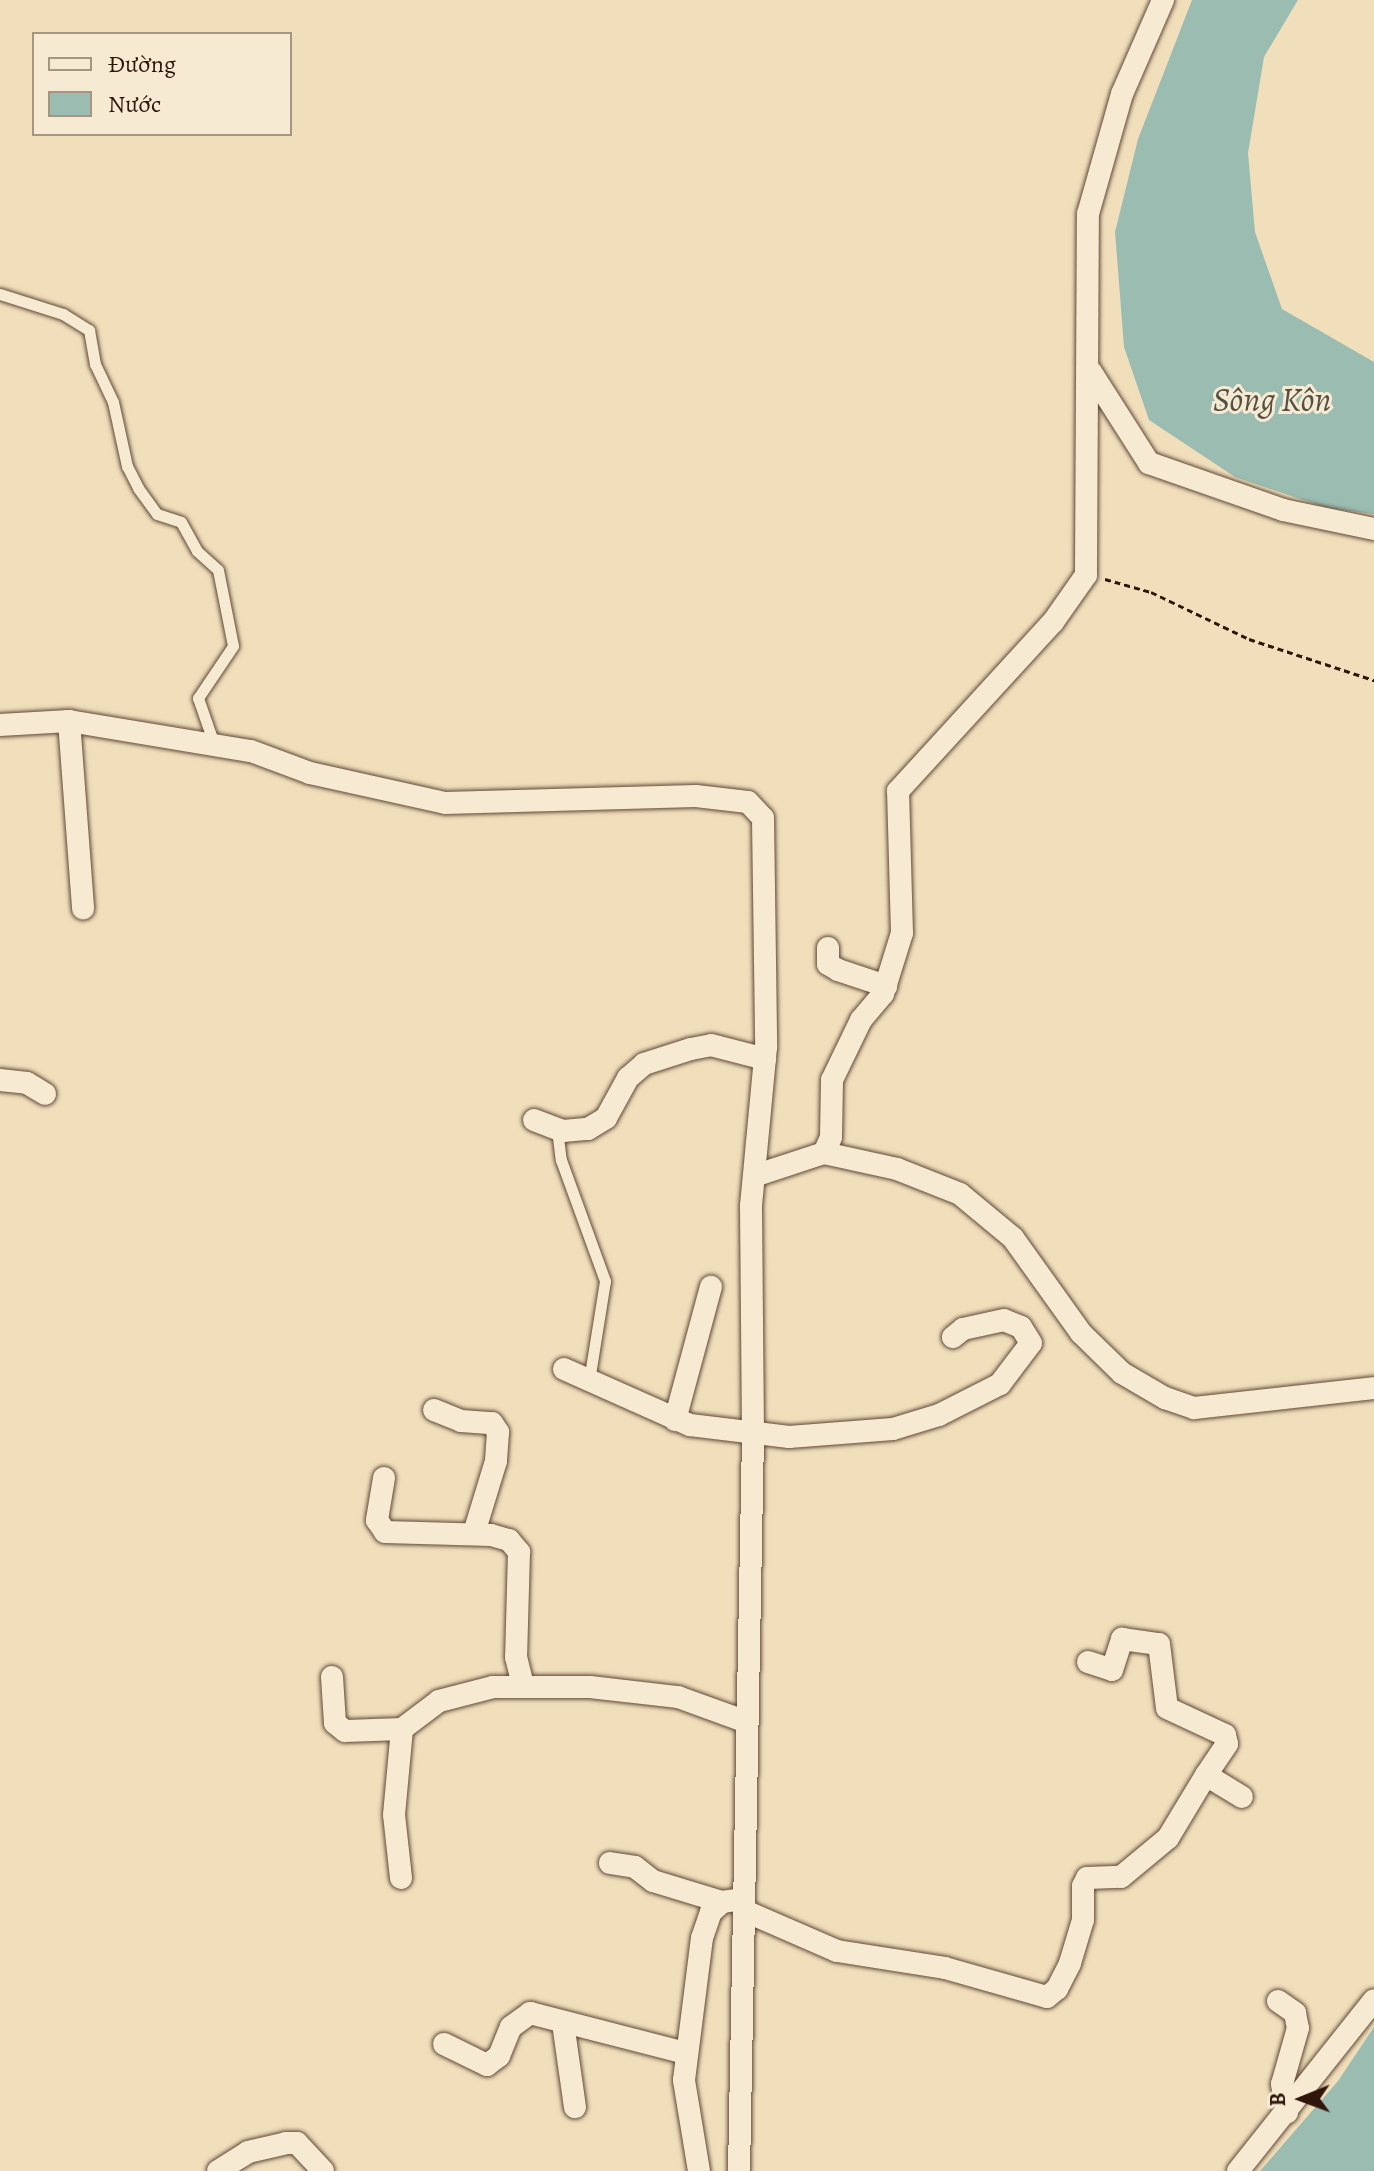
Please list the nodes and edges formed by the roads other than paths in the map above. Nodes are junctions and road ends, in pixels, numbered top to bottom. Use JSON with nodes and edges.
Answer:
{"nodes":[{"id":1,"x":1163,"y":0,"type":"edge"},
{"id":2,"x":0,"y":294,"type":"edge"},
{"id":3,"x":1089,"y":367,"type":"junction"},
{"id":4,"x":1374,"y":529,"type":"edge"},
{"id":5,"x":69,"y":721,"type":"junction"},
{"id":6,"x":0,"y":725,"type":"edge"},
{"id":7,"x":216,"y":748,"type":"junction"},
{"id":8,"x":83,"y":908,"type":"dead end"},
{"id":9,"x":828,"y":948,"type":"dead end"},
{"id":10,"x":886,"y":986,"type":"junction"},
{"id":11,"x":765,"y":1059,"type":"junction"},
{"id":12,"x":0,"y":1080,"type":"edge"},
{"id":13,"x":45,"y":1094,"type":"dead end"},
{"id":14,"x":534,"y":1120,"type":"dead end"},
{"id":15,"x":557,"y":1129,"type":"junction"},
{"id":16,"x":824,"y":1153,"type":"junction"},
{"id":17,"x":754,"y":1176,"type":"junction"},
{"id":18,"x":711,"y":1287,"type":"dead end"},
{"id":19,"x":953,"y":1337,"type":"dead end"},
{"id":20,"x":564,"y":1369,"type":"dead end"},
{"id":21,"x":589,"y":1382,"type":"junction"},
{"id":22,"x":1374,"y":1388,"type":"edge"},
{"id":23,"x":434,"y":1410,"type":"dead end"},
{"id":24,"x":675,"y":1420,"type":"junction"},
{"id":25,"x":753,"y":1436,"type":"junction"},
{"id":26,"x":384,"y":1478,"type":"dead end"},
{"id":27,"x":474,"y":1533,"type":"junction"},
{"id":28,"x":1088,"y":1662,"type":"dead end"},
{"id":29,"x":332,"y":1677,"type":"dead end"},
{"id":30,"x":523,"y":1686,"type":"junction"},
{"id":31,"x":744,"y":1721,"type":"junction"},
{"id":32,"x":402,"y":1729,"type":"junction"},
{"id":33,"x":1206,"y":1775,"type":"junction"},
{"id":34,"x":1242,"y":1797,"type":"dead end"},
{"id":35,"x":610,"y":1863,"type":"dead end"},
{"id":36,"x":401,"y":1878,"type":"dead end"},
{"id":37,"x":737,"y":1904,"type":"junction"},
{"id":38,"x":1374,"y":2000,"type":"edge"},
{"id":39,"x":1278,"y":2001,"type":"dead end"},
{"id":40,"x":563,"y":2023,"type":"junction"},
{"id":41,"x":444,"y":2044,"type":"dead end"},
{"id":42,"x":686,"y":2053,"type":"junction"},
{"id":43,"x":575,"y":2107,"type":"dead end"},
{"id":44,"x":1287,"y":2113,"type":"junction"},
{"id":45,"x":218,"y":2171,"type":"edge"},
{"id":46,"x":323,"y":2171,"type":"edge"},
{"id":47,"x":699,"y":2171,"type":"edge"},
{"id":48,"x":739,"y":2171,"type":"edge"},
{"id":49,"x":1238,"y":2171,"type":"edge"}],
"edges":[{"from":1,"to":3,"type":"street"},
{"from":2,"to":7,"type":"lane"},
{"from":3,"to":4,"type":"street"},
{"from":3,"to":10,"type":"street"},
{"from":5,"to":6,"type":"street"},
{"from":5,"to":7,"type":"street"},
{"from":5,"to":8,"type":"street"},
{"from":7,"to":11,"type":"street"},
{"from":9,"to":10,"type":"street"},
{"from":10,"to":16,"type":"street"},
{"from":11,"to":15,"type":"street"},
{"from":11,"to":17,"type":"street"},
{"from":12,"to":13,"type":"street"},
{"from":14,"to":15,"type":"street"},
{"from":15,"to":21,"type":"lane"},
{"from":16,"to":17,"type":"street"},
{"from":16,"to":22,"type":"street"},
{"from":17,"to":25,"type":"street"},
{"from":18,"to":24,"type":"street"},
{"from":19,"to":25,"type":"street"},
{"from":20,"to":21,"type":"street"},
{"from":21,"to":24,"type":"street"},
{"from":23,"to":27,"type":"street"},
{"from":24,"to":25,"type":"street"},
{"from":25,"to":31,"type":"street"},
{"from":26,"to":27,"type":"street"},
{"from":27,"to":30,"type":"street"},
{"from":28,"to":33,"type":"street"},
{"from":29,"to":32,"type":"street"},
{"from":30,"to":31,"type":"street"},
{"from":30,"to":32,"type":"street"},
{"from":31,"to":37,"type":"street"},
{"from":32,"to":36,"type":"street"},
{"from":33,"to":34,"type":"street"},
{"from":33,"to":37,"type":"street"},
{"from":35,"to":37,"type":"street"},
{"from":37,"to":42,"type":"street"},
{"from":37,"to":48,"type":"street"},
{"from":38,"to":44,"type":"street"},
{"from":39,"to":44,"type":"street"},
{"from":40,"to":41,"type":"street"},
{"from":40,"to":42,"type":"street"},
{"from":40,"to":43,"type":"street"},
{"from":42,"to":47,"type":"street"},
{"from":44,"to":49,"type":"street"},
{"from":45,"to":46,"type":"street"}]}
